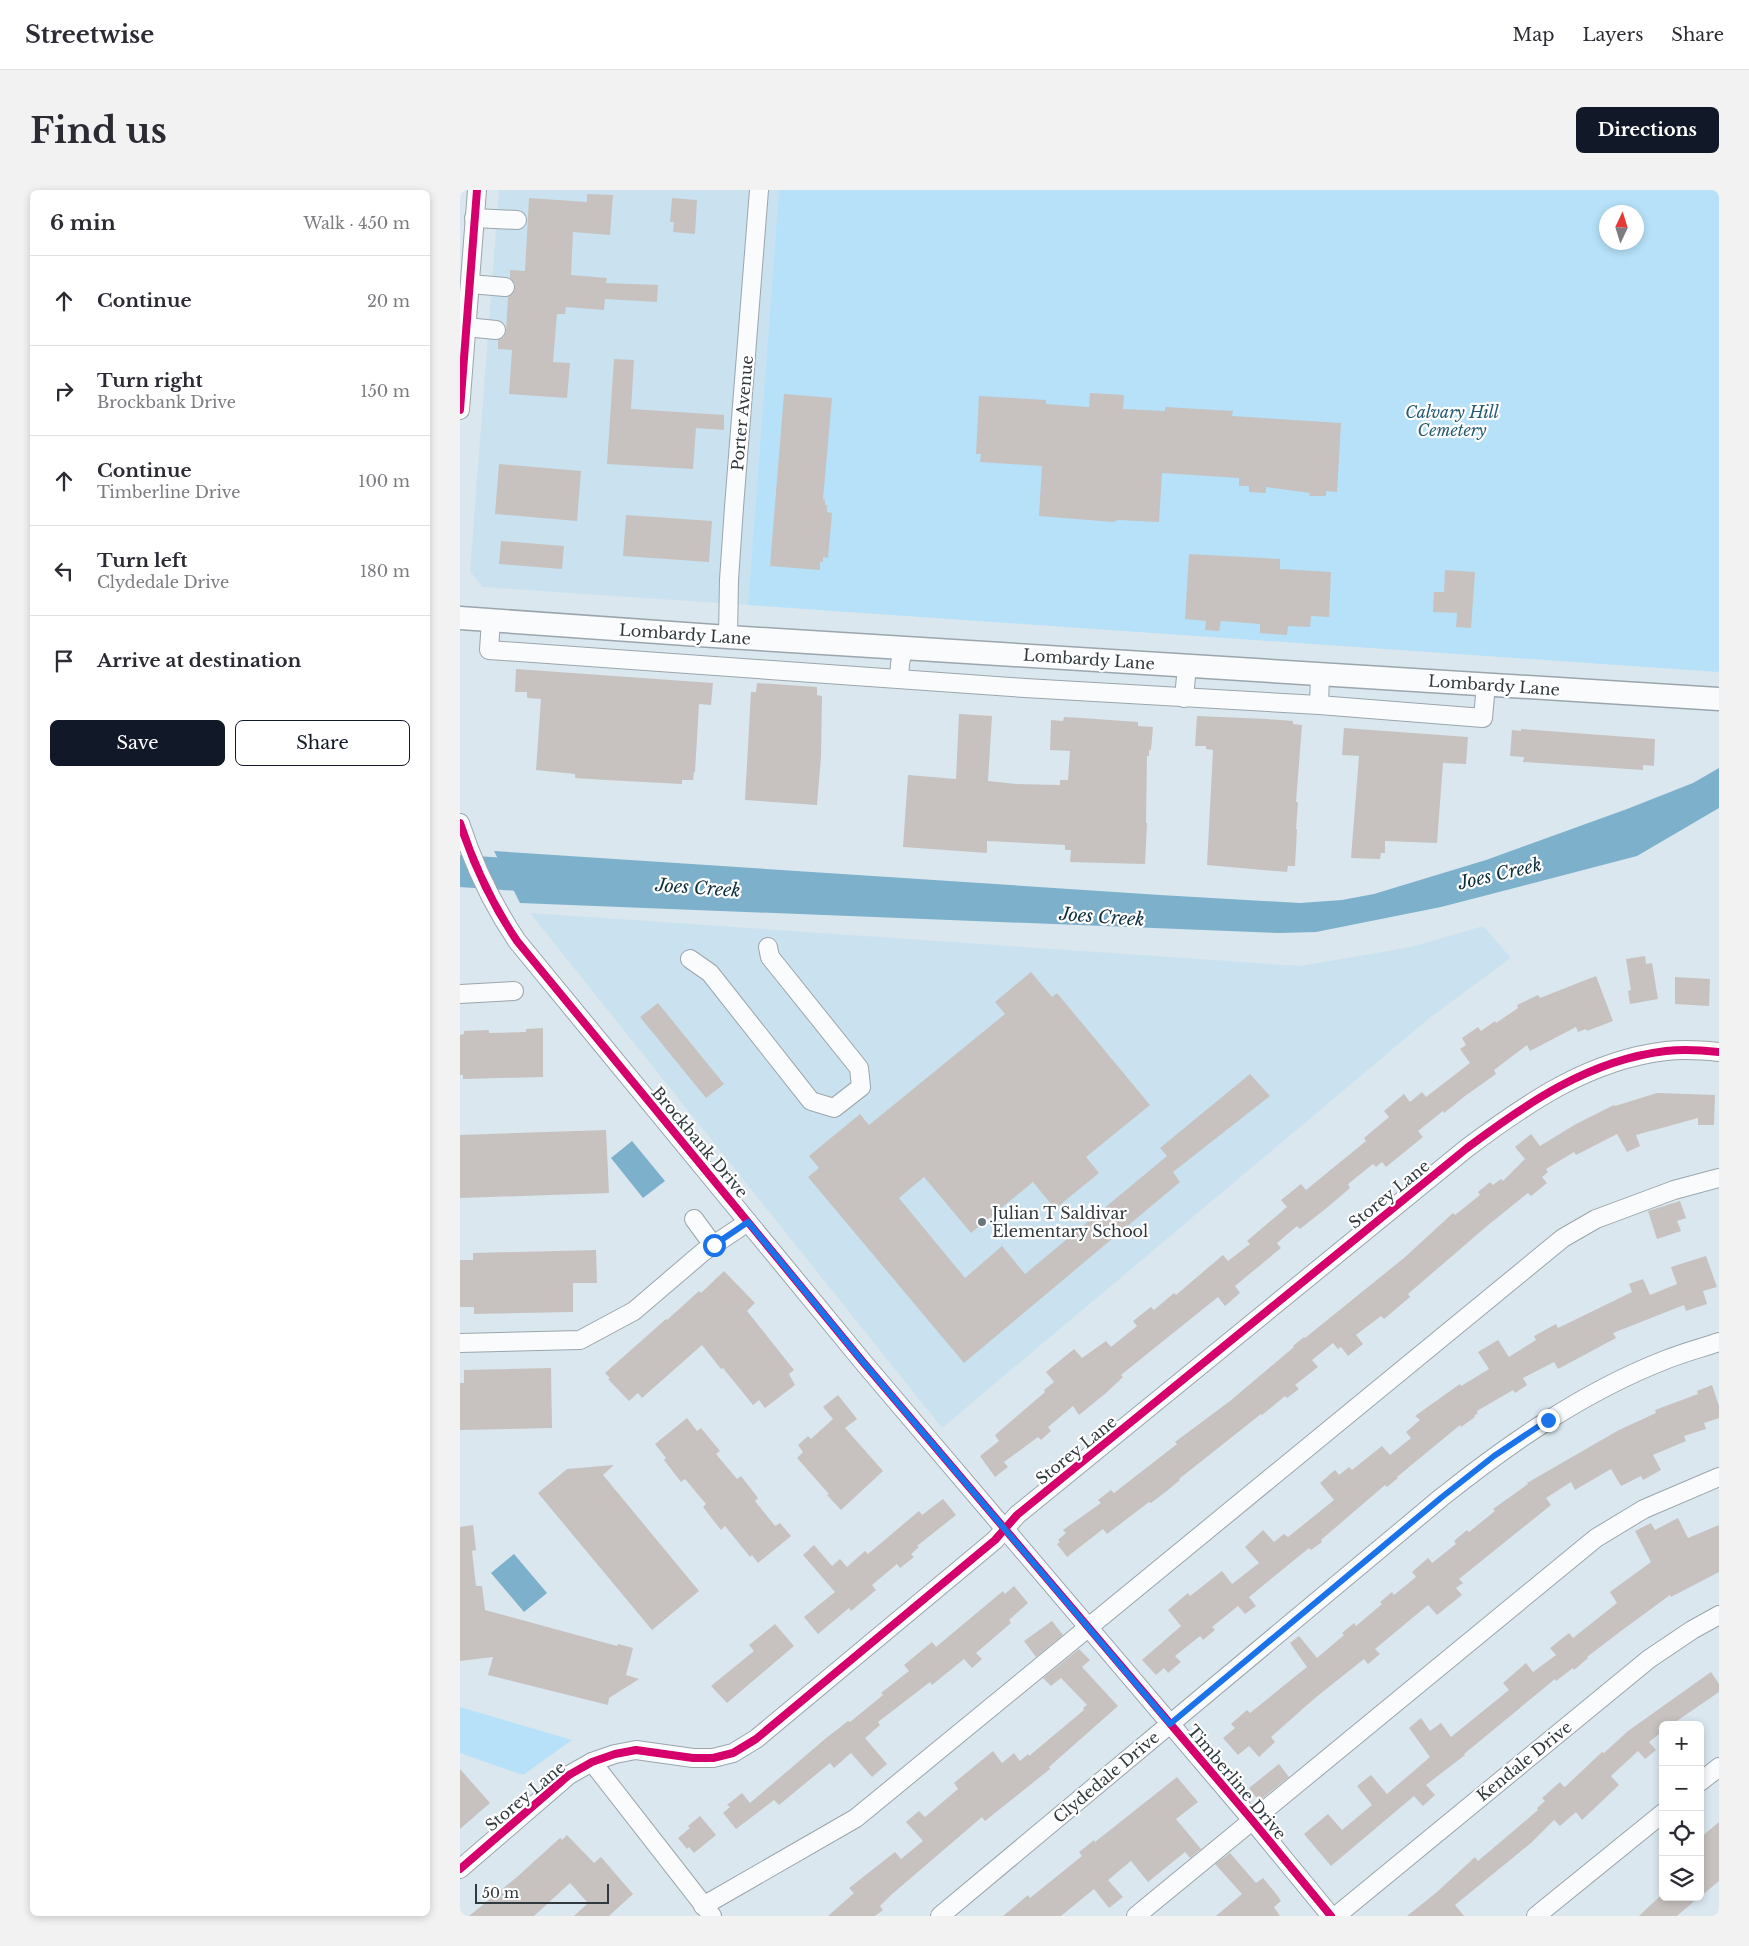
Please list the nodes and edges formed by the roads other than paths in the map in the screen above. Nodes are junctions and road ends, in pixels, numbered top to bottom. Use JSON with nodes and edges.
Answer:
{"nodes":[{"id":1,"x":476,"y":190,"type":"edge"},
{"id":2,"x":759,"y":190,"type":"edge"},
{"id":3,"x":474,"y":218,"type":"junction"},
{"id":4,"x":517,"y":220,"type":"dead end"},
{"id":5,"x":466,"y":242,"type":"edge"},
{"id":6,"x":470,"y":284,"type":"junction"},
{"id":7,"x":505,"y":286,"type":"dead end"},
{"id":8,"x":466,"y":328,"type":"junction"},
{"id":9,"x":496,"y":330,"type":"dead end"},
{"id":10,"x":460,"y":410,"type":"edge"},
{"id":11,"x":460,"y":618,"type":"edge"},
{"id":12,"x":490,"y":620,"type":"junction"},
{"id":13,"x":728,"y":637,"type":"junction"},
{"id":14,"x":904,"y":648,"type":"junction"},
{"id":15,"x":1187,"y":666,"type":"junction"},
{"id":16,"x":1320,"y":674,"type":"junction"},
{"id":17,"x":899,"y":679,"type":"junction"},
{"id":18,"x":1486,"y":684,"type":"junction"},
{"id":19,"x":1184,"y":698,"type":"junction"},
{"id":20,"x":1719,"y":699,"type":"edge"},
{"id":21,"x":1319,"y":705,"type":"junction"},
{"id":22,"x":460,"y":823,"type":"edge"},
{"id":23,"x":768,"y":947,"type":"dead end"},
{"id":24,"x":690,"y":959,"type":"dead end"},
{"id":25,"x":514,"y":991,"type":"dead end"},
{"id":26,"x":460,"y":994,"type":"edge"},
{"id":27,"x":1719,"y":1052,"type":"edge"},
{"id":28,"x":1719,"y":1178,"type":"edge"},
{"id":29,"x":694,"y":1219,"type":"dead end"},
{"id":30,"x":748,"y":1222,"type":"junction"},
{"id":31,"x":714,"y":1245,"type":"junction"},
{"id":32,"x":1719,"y":1342,"type":"edge"},
{"id":33,"x":460,"y":1343,"type":"edge"},
{"id":34,"x":1719,"y":1477,"type":"edge"},
{"id":35,"x":1005,"y":1529,"type":"junction"},
{"id":36,"x":1719,"y":1616,"type":"edge"},
{"id":37,"x":1088,"y":1626,"type":"junction"},
{"id":38,"x":1170,"y":1724,"type":"junction"},
{"id":39,"x":592,"y":1762,"type":"junction"},
{"id":40,"x":1719,"y":1767,"type":"edge"},
{"id":41,"x":1704,"y":1779,"type":"edge"},
{"id":42,"x":1659,"y":1816,"type":"edge"},
{"id":43,"x":1252,"y":1820,"type":"junction"},
{"id":44,"x":460,"y":1868,"type":"edge"},
{"id":45,"x":707,"y":1911,"type":"edge"},
{"id":46,"x":940,"y":1916,"type":"edge"},
{"id":47,"x":1136,"y":1916,"type":"edge"},
{"id":48,"x":1331,"y":1916,"type":"edge"},
{"id":49,"x":1336,"y":1916,"type":"edge"},
{"id":50,"x":1536,"y":1916,"type":"edge"}],
"edges":[{"from":1,"to":3,"type":"street"},
{"from":2,"to":13,"type":"street","name":"Porter Avenue"},
{"from":3,"to":4,"type":"street"},
{"from":3,"to":5,"type":"street"},
{"from":5,"to":6,"type":"street"},
{"from":6,"to":7,"type":"street"},
{"from":6,"to":8,"type":"street"},
{"from":8,"to":9,"type":"street"},
{"from":8,"to":10,"type":"street"},
{"from":11,"to":12,"type":"main road","name":"Lombardy Lane"},
{"from":12,"to":13,"type":"main road","name":"Lombardy Lane"},
{"from":12,"to":17,"type":"street"},
{"from":13,"to":14,"type":"main road","name":"Lombardy Lane"},
{"from":14,"to":15,"type":"main road","name":"Lombardy Lane"},
{"from":14,"to":17,"type":"street"},
{"from":15,"to":16,"type":"main road","name":"Lombardy Lane"},
{"from":15,"to":19,"type":"street"},
{"from":16,"to":18,"type":"main road","name":"Lombardy Lane"},
{"from":16,"to":21,"type":"street"},
{"from":17,"to":19,"type":"street"},
{"from":18,"to":20,"type":"main road","name":"Lombardy Lane"},
{"from":18,"to":21,"type":"street"},
{"from":19,"to":21,"type":"street"},
{"from":22,"to":30,"type":"street","name":"Brockbank Drive"},
{"from":23,"to":24,"type":"street"},
{"from":25,"to":26,"type":"street"},
{"from":27,"to":35,"type":"street","name":"Storey Lane"},
{"from":28,"to":37,"type":"street"},
{"from":29,"to":31,"type":"street"},
{"from":30,"to":31,"type":"street"},
{"from":30,"to":35,"type":"street","name":"Brockbank Drive"},
{"from":31,"to":33,"type":"street"},
{"from":32,"to":38,"type":"street","name":"Clydedale Drive"},
{"from":34,"to":43,"type":"street"},
{"from":35,"to":37,"type":"street","name":"Timberline Drive"},
{"from":35,"to":39,"type":"street","name":"Storey Lane"},
{"from":36,"to":49,"type":"street","name":"Kendale Drive"},
{"from":37,"to":38,"type":"street","name":"Timberline Drive"},
{"from":37,"to":45,"type":"street"},
{"from":38,"to":43,"type":"street","name":"Timberline Drive"},
{"from":38,"to":46,"type":"street","name":"Clydedale Drive"},
{"from":39,"to":44,"type":"street","name":"Storey Lane"},
{"from":39,"to":45,"type":"street"},
{"from":40,"to":41,"type":"street"},
{"from":42,"to":50,"type":"street"},
{"from":43,"to":47,"type":"street"},
{"from":43,"to":48,"type":"street","name":"Timberline Drive"}]}
